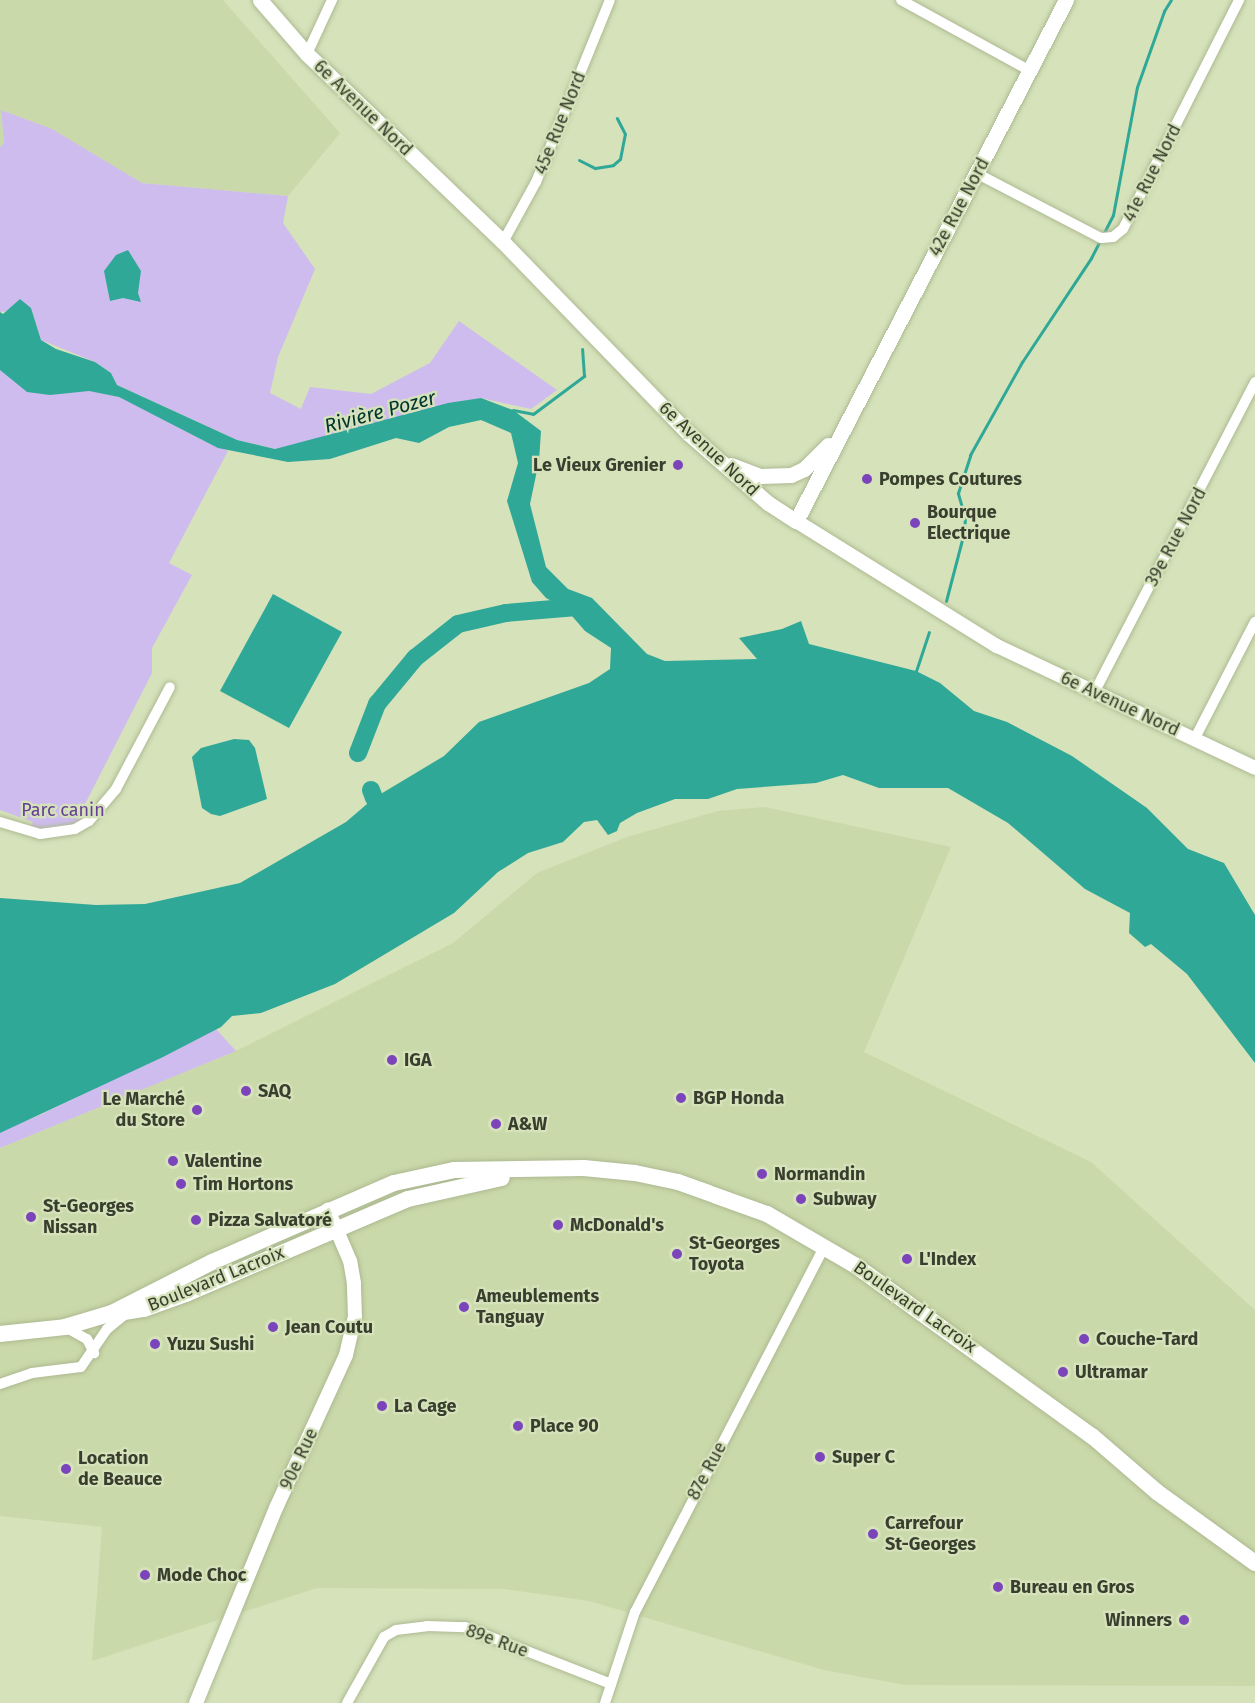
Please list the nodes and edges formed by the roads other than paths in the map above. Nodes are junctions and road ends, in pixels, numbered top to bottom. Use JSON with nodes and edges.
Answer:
{"nodes":[{"id":1,"x":260,"y":0,"type":"edge"},
{"id":2,"x":332,"y":0,"type":"edge"},
{"id":3,"x":610,"y":0,"type":"edge"},
{"id":4,"x":1066,"y":0,"type":"edge"},
{"id":5,"x":1239,"y":0,"type":"edge"},
{"id":6,"x":906,"y":1,"type":"edge"},
{"id":7,"x":307,"y":54,"type":"junction"},
{"id":8,"x":1030,"y":71,"type":"junction"},
{"id":9,"x":976,"y":173,"type":"junction"},
{"id":10,"x":503,"y":242,"type":"junction"},
{"id":11,"x":1255,"y":382,"type":"edge"},
{"id":12,"x":850,"y":413,"type":"junction"},
{"id":13,"x":712,"y":455,"type":"junction"},
{"id":14,"x":799,"y":523,"type":"junction"},
{"id":15,"x":1255,"y":622,"type":"edge"},
{"id":16,"x":170,"y":687,"type":"dead end"},
{"id":17,"x":1095,"y":691,"type":"junction"},
{"id":18,"x":1194,"y":740,"type":"junction"},
{"id":19,"x":1255,"y":768,"type":"edge"},
{"id":20,"x":0,"y":822,"type":"edge"},
{"id":21,"x":523,"y":1172,"type":"junction"},
{"id":22,"x":328,"y":1210,"type":"junction"},
{"id":23,"x":335,"y":1227,"type":"junction"},
{"id":24,"x":824,"y":1247,"type":"junction"},
{"id":25,"x":129,"y":1312,"type":"junction"},
{"id":26,"x":112,"y":1313,"type":"junction"},
{"id":27,"x":65,"y":1326,"type":"junction"},
{"id":28,"x":0,"y":1334,"type":"edge"},
{"id":29,"x":94,"y":1353,"type":"junction"},
{"id":30,"x":0,"y":1384,"type":"edge"},
{"id":31,"x":1255,"y":1563,"type":"edge"},
{"id":32,"x":611,"y":1684,"type":"junction"},
{"id":33,"x":196,"y":1703,"type":"edge"},
{"id":34,"x":347,"y":1703,"type":"edge"},
{"id":35,"x":605,"y":1703,"type":"edge"}],
"edges":[{"from":1,"to":7,"type":"main road","name":"6e Avenue Nord"},
{"from":2,"to":7,"type":"street"},
{"from":3,"to":10,"type":"street","name":"45e Rue Nord"},
{"from":4,"to":8,"type":"main road","name":"42e Rue Nord"},
{"from":5,"to":9,"type":"street","name":"41e Rue Nord"},
{"from":6,"to":8,"type":"street"},
{"from":7,"to":10,"type":"main road","name":"6e Avenue Nord"},
{"from":8,"to":9,"type":"main road","name":"42e Rue Nord"},
{"from":9,"to":12,"type":"main road","name":"42e Rue Nord"},
{"from":10,"to":13,"type":"main road","name":"6e Avenue Nord"},
{"from":11,"to":17,"type":"street","name":"39e Rue Nord"},
{"from":12,"to":13,"type":"main road","name":"42e Rue Nord"},
{"from":12,"to":14,"type":"main road","name":"42e Rue Nord"},
{"from":13,"to":14,"type":"main road","name":"6e Avenue Nord"},
{"from":14,"to":17,"type":"street","name":"6e Avenue Nord"},
{"from":15,"to":18,"type":"street"},
{"from":16,"to":20,"type":"street"},
{"from":17,"to":18,"type":"street","name":"6e Avenue Nord"},
{"from":18,"to":19,"type":"street","name":"6e Avenue Nord"},
{"from":21,"to":22,"type":"main road","name":"Boulevard Lacroix"},
{"from":21,"to":23,"type":"main road","name":"Boulevard Lacroix"},
{"from":21,"to":24,"type":"main road","name":"Boulevard Lacroix"},
{"from":22,"to":23,"type":"street","name":"90e Rue"},
{"from":22,"to":26,"type":"main road","name":"Boulevard Lacroix"},
{"from":23,"to":25,"type":"main road","name":"Boulevard Lacroix"},
{"from":23,"to":33,"type":"street","name":"90e Rue"},
{"from":24,"to":31,"type":"main road","name":"Boulevard Lacroix"},
{"from":24,"to":32,"type":"street","name":"87e Rue"},
{"from":25,"to":26,"type":"main road","name":"Boulevard Lacroix"},
{"from":25,"to":29,"type":"street"},
{"from":26,"to":27,"type":"main road","name":"Boulevard Lacroix"},
{"from":27,"to":28,"type":"main road","name":"Boulevard Lacroix"},
{"from":27,"to":29,"type":"street"},
{"from":29,"to":30,"type":"street"},
{"from":32,"to":34,"type":"street","name":"89e Rue"},
{"from":32,"to":35,"type":"street","name":"87e Rue"}]}
